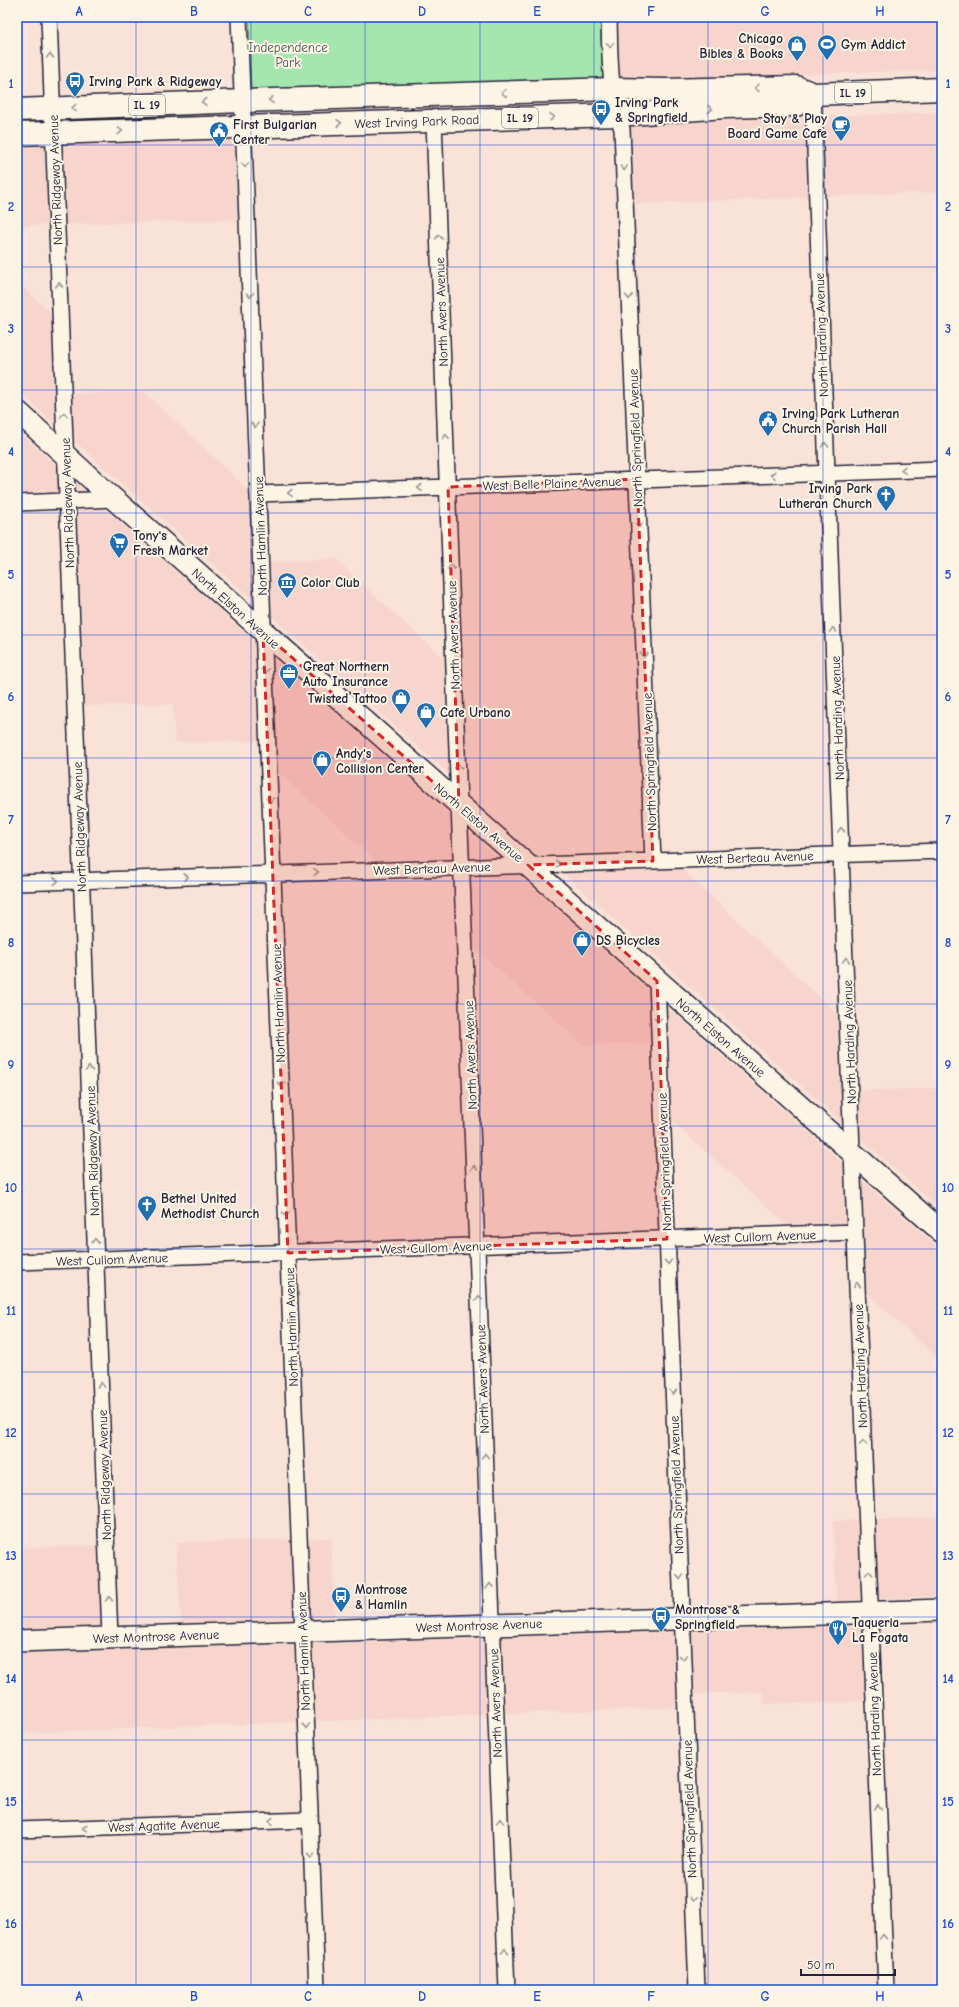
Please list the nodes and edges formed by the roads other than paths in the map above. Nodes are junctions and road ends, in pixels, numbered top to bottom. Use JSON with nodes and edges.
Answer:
{"nodes":[{"id":1,"x":49,"y":17,"type":"edge"},
{"id":2,"x":239,"y":17,"type":"edge"},
{"id":3,"x":609,"y":17,"type":"edge"},
{"id":4,"x":613,"y":89,"type":"junction"},
{"id":5,"x":942,"y":89,"type":"edge"},
{"id":6,"x":812,"y":94,"type":"junction"},
{"id":7,"x":433,"y":95,"type":"junction"},
{"id":8,"x":242,"y":101,"type":"junction"},
{"id":9,"x":52,"y":109,"type":"junction"},
{"id":10,"x":17,"y":110,"type":"edge"},
{"id":11,"x":617,"y":115,"type":"junction"},
{"id":12,"x":434,"y":120,"type":"junction"},
{"id":13,"x":244,"y":126,"type":"junction"},
{"id":14,"x":53,"y":133,"type":"junction"},
{"id":15,"x":17,"y":134,"type":"edge"},
{"id":16,"x":17,"y":411,"type":"edge"},
{"id":17,"x":65,"y":454,"type":"junction"},
{"id":18,"x":942,"y":469,"type":"edge"},
{"id":19,"x":826,"y":473,"type":"junction"},
{"id":20,"x":637,"y":480,"type":"junction"},
{"id":21,"x":448,"y":487,"type":"junction"},
{"id":22,"x":258,"y":494,"type":"junction"},
{"id":23,"x":114,"y":499,"type":"junction"},
{"id":24,"x":67,"y":501,"type":"junction"},
{"id":25,"x":17,"y":503,"type":"edge"},
{"id":26,"x":263,"y":632,"type":"junction"},
{"id":27,"x":459,"y":805,"type":"junction"},
{"id":28,"x":942,"y":851,"type":"edge"},
{"id":29,"x":842,"y":854,"type":"junction"},
{"id":30,"x":653,"y":861,"type":"junction"},
{"id":31,"x":528,"y":865,"type":"junction"},
{"id":32,"x":462,"y":867,"type":"junction"},
{"id":33,"x":273,"y":874,"type":"junction"},
{"id":34,"x":82,"y":880,"type":"junction"},
{"id":35,"x":17,"y":882,"type":"edge"},
{"id":36,"x":657,"y":981,"type":"junction"},
{"id":37,"x":853,"y":1153,"type":"junction"},
{"id":38,"x":855,"y":1232,"type":"junction"},
{"id":39,"x":942,"y":1232,"type":"edge"},
{"id":40,"x":667,"y":1239,"type":"junction"},
{"id":41,"x":478,"y":1246,"type":"junction"},
{"id":42,"x":288,"y":1253,"type":"junction"},
{"id":43,"x":96,"y":1259,"type":"junction"},
{"id":44,"x":17,"y":1262,"type":"edge"},
{"id":45,"x":942,"y":1610,"type":"edge"},
{"id":46,"x":870,"y":1612,"type":"junction"},
{"id":47,"x":681,"y":1618,"type":"junction"},
{"id":48,"x":492,"y":1625,"type":"junction"},
{"id":49,"x":303,"y":1631,"type":"junction"},
{"id":50,"x":110,"y":1638,"type":"junction"},
{"id":51,"x":17,"y":1641,"type":"edge"},
{"id":52,"x":310,"y":1820,"type":"junction"},
{"id":53,"x":17,"y":1830,"type":"edge"},
{"id":54,"x":317,"y":1990,"type":"edge"},
{"id":55,"x":506,"y":1990,"type":"edge"},
{"id":56,"x":696,"y":1990,"type":"edge"},
{"id":57,"x":886,"y":1990,"type":"edge"}],
"edges":[{"from":9,"to":1,"type":"street","name":"North Ridgeway Avenue","one_way":true},
{"from":2,"to":8,"type":"street","name":"North Hamlin Avenue"},
{"from":3,"to":4,"type":"street","name":"North Springfield Avenue","one_way":true},
{"from":6,"to":4,"type":"main road","name":"West Irving Park Road","number":"IL 19","one_way":true},
{"from":4,"to":7,"type":"main road","name":"West Irving Park Road","number":"IL 19","one_way":true},
{"from":4,"to":11,"type":"street","name":"North Springfield Avenue"},
{"from":5,"to":6,"type":"main road","name":"West Irving Park Road","number":"IL 19"},
{"from":11,"to":6,"type":"main road","name":"West Irving Park Road","number":"IL 19","one_way":true},
{"from":19,"to":6,"type":"street","name":"North Harding Avenue","one_way":true},
{"from":7,"to":8,"type":"main road","name":"West Irving Park Road","number":"IL 19","one_way":true},
{"from":7,"to":12,"type":"main road"},
{"from":8,"to":9,"type":"main road","name":"West Irving Park Road","number":"IL 19","one_way":true},
{"from":8,"to":13,"type":"street","name":"North Hamlin Avenue"},
{"from":9,"to":10,"type":"main road","name":"West Irving Park Road","number":"IL 19"},
{"from":9,"to":14,"type":"street","name":"North Ridgeway Avenue"},
{"from":12,"to":11,"type":"main road","name":"West Irving Park Road","number":"IL 19","one_way":true},
{"from":11,"to":20,"type":"street","name":"North Springfield Avenue","one_way":true},
{"from":13,"to":12,"type":"main road","name":"West Irving Park Road","number":"IL 19","one_way":true},
{"from":21,"to":12,"type":"street","name":"North Avers Avenue","one_way":true},
{"from":14,"to":13,"type":"main road","name":"West Irving Park Road","number":"IL 19","one_way":true},
{"from":13,"to":22,"type":"street","name":"North Hamlin Avenue","one_way":true},
{"from":14,"to":15,"type":"main road","name":"West Irving Park Road","number":"IL 19"},
{"from":17,"to":14,"type":"street","name":"North Ridgeway Avenue","one_way":true},
{"from":16,"to":17,"type":"main road","name":"North Elston Avenue"},
{"from":17,"to":23,"type":"main road","name":"North Elston Avenue"},
{"from":17,"to":24,"type":"street","name":"North Ridgeway Avenue"},
{"from":18,"to":19,"type":"street","name":"West Belle Plaine Avenue","one_way":true},
{"from":19,"to":20,"type":"street","name":"West Belle Plaine Avenue","one_way":true},
{"from":29,"to":19,"type":"street","name":"North Harding Avenue","one_way":true},
{"from":20,"to":21,"type":"street","name":"West Belle Plaine Avenue"},
{"from":20,"to":30,"type":"street","name":"North Springfield Avenue","one_way":true},
{"from":21,"to":22,"type":"street","name":"West Belle Plaine Avenue","one_way":true},
{"from":27,"to":21,"type":"street","name":"North Avers Avenue","one_way":true},
{"from":22,"to":26,"type":"street","name":"North Hamlin Avenue"},
{"from":23,"to":24,"type":"street"},
{"from":23,"to":26,"type":"main road","name":"North Elston Avenue"},
{"from":24,"to":25,"type":"street"},
{"from":24,"to":34,"type":"street","name":"North Ridgeway Avenue"},
{"from":26,"to":27,"type":"main road","name":"North Elston Avenue"},
{"from":26,"to":33,"type":"street","name":"North Hamlin Avenue","one_way":true},
{"from":27,"to":31,"type":"main road","name":"North Elston Avenue"},
{"from":27,"to":32,"type":"street","name":"North Avers Avenue"},
{"from":28,"to":29,"type":"street","name":"West Berteau Avenue"},
{"from":29,"to":30,"type":"street","name":"West Berteau Avenue"},
{"from":37,"to":29,"type":"street","name":"North Harding Avenue","one_way":true},
{"from":31,"to":30,"type":"street","name":"West Berteau Avenue","one_way":true},
{"from":31,"to":32,"type":"street","name":"West Berteau Avenue"},
{"from":31,"to":36,"type":"main road","name":"North Elston Avenue"},
{"from":33,"to":32,"type":"street","name":"West Berteau Avenue","one_way":true},
{"from":41,"to":32,"type":"street","name":"North Avers Avenue","one_way":true},
{"from":34,"to":33,"type":"street","name":"West Berteau Avenue","one_way":true},
{"from":33,"to":42,"type":"street","name":"North Hamlin Avenue","one_way":true},
{"from":35,"to":34,"type":"street","name":"West Berteau Avenue","one_way":true},
{"from":43,"to":34,"type":"street","name":"North Ridgeway Avenue","one_way":true},
{"from":36,"to":37,"type":"main road","name":"North Elston Avenue"},
{"from":36,"to":40,"type":"street","name":"North Springfield Avenue","one_way":true},
{"from":37,"to":38,"type":"street","name":"North Harding Avenue"},
{"from":37,"to":39,"type":"main road","name":"North Elston Avenue"},
{"from":38,"to":40,"type":"street","name":"West Cullom Avenue"},
{"from":46,"to":38,"type":"street","name":"North Harding Avenue","one_way":true},
{"from":40,"to":41,"type":"street","name":"West Cullom Avenue"},
{"from":40,"to":47,"type":"street","name":"North Springfield Avenue","one_way":true},
{"from":41,"to":42,"type":"street","name":"West Cullom Avenue"},
{"from":48,"to":41,"type":"street","name":"North Avers Avenue","one_way":true},
{"from":42,"to":43,"type":"street","name":"West Cullom Avenue"},
{"from":42,"to":49,"type":"street","name":"North Hamlin Avenue"},
{"from":43,"to":44,"type":"street","name":"West Cullom Avenue"},
{"from":50,"to":43,"type":"street","name":"North Ridgeway Avenue","one_way":true},
{"from":45,"to":46,"type":"main road","name":"West Montrose Avenue"},
{"from":46,"to":47,"type":"main road","name":"West Montrose Avenue"},
{"from":57,"to":46,"type":"street","name":"North Harding Avenue","one_way":true},
{"from":47,"to":48,"type":"main road","name":"West Montrose Avenue"},
{"from":47,"to":56,"type":"street","name":"North Springfield Avenue","one_way":true},
{"from":48,"to":49,"type":"main road","name":"West Montrose Avenue"},
{"from":55,"to":48,"type":"street","name":"North Avers Avenue","one_way":true},
{"from":49,"to":50,"type":"main road","name":"West Montrose Avenue"},
{"from":49,"to":52,"type":"street","name":"North Hamlin Avenue","one_way":true},
{"from":50,"to":51,"type":"main road","name":"West Montrose Avenue"},
{"from":52,"to":53,"type":"street","name":"West Agatite Avenue","one_way":true},
{"from":52,"to":54,"type":"street","name":"North Hamlin Avenue","one_way":true}]}
